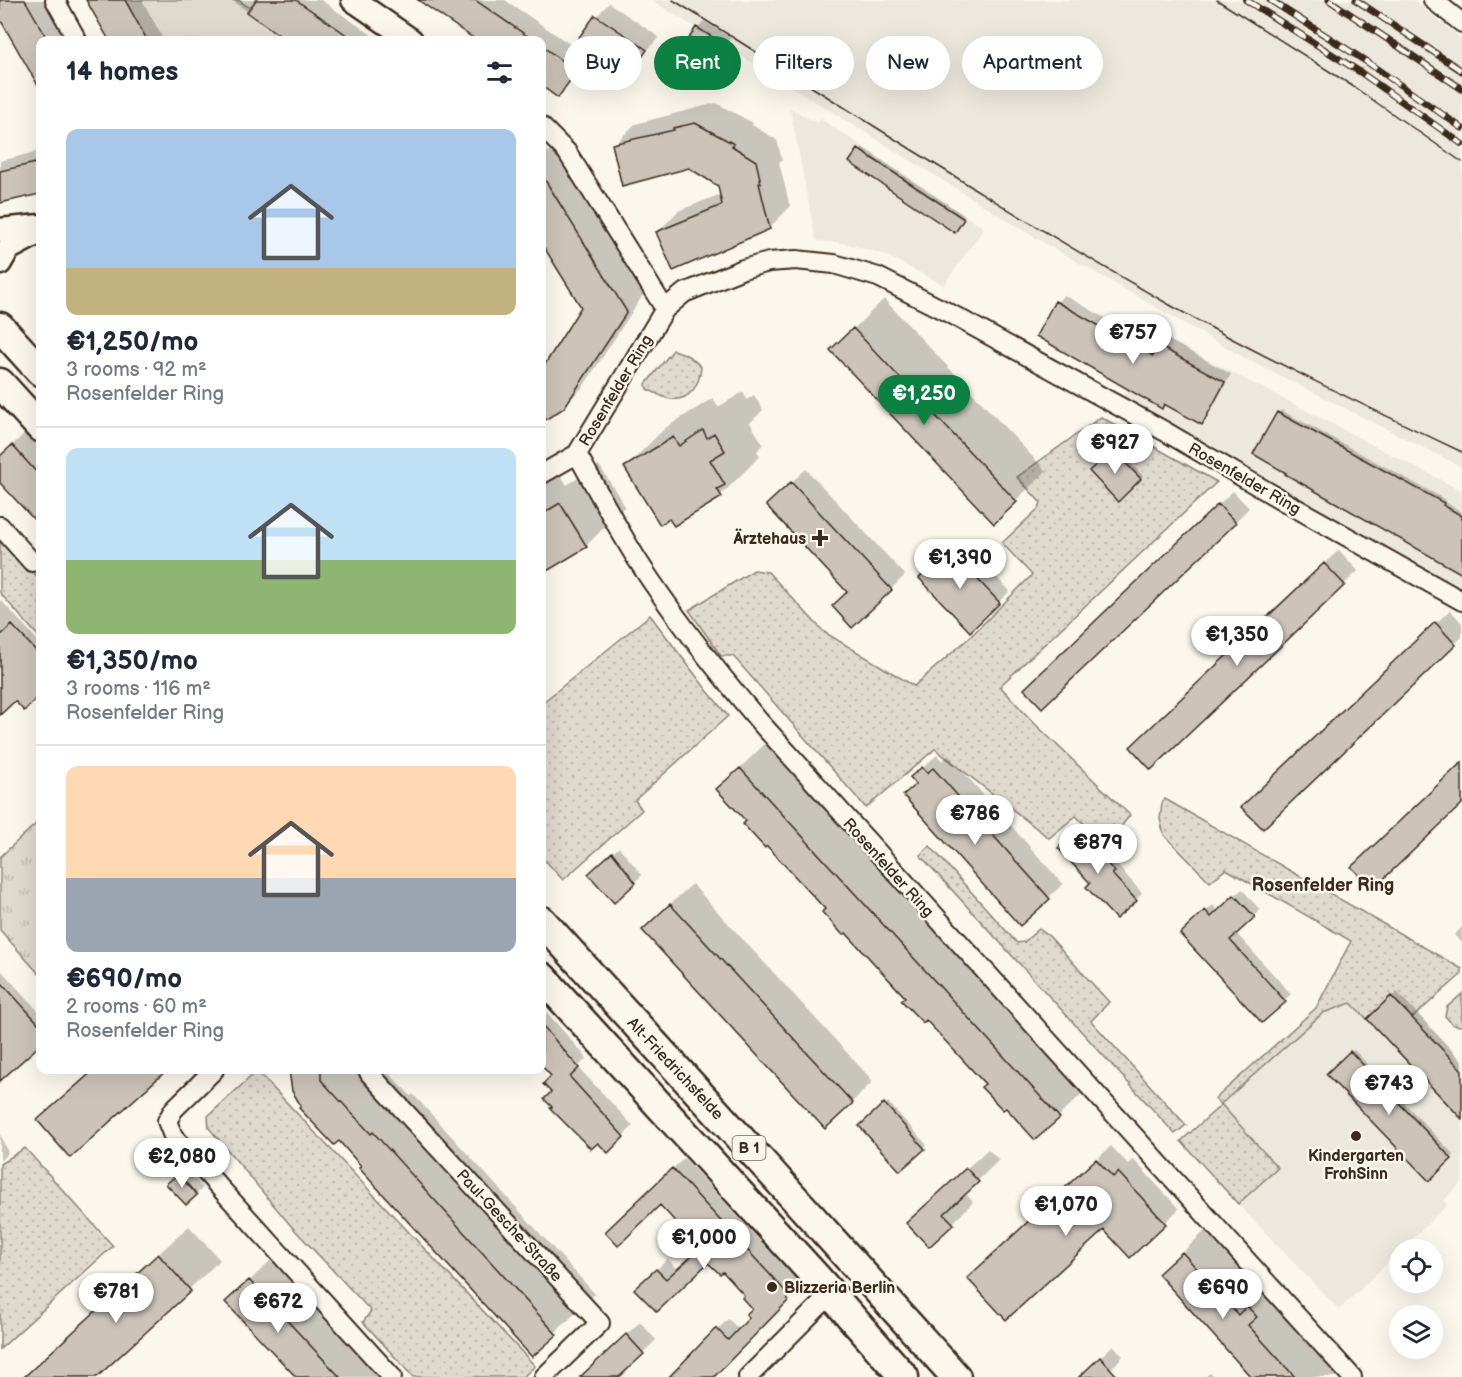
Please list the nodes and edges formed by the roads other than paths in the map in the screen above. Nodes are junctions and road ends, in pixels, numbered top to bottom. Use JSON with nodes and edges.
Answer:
{"nodes":[{"id":1,"x":55,"y":0,"type":"edge"},
{"id":2,"x":353,"y":0,"type":"edge"},
{"id":3,"x":1433,"y":0,"type":"edge"},
{"id":4,"x":1462,"y":23,"type":"edge"},
{"id":5,"x":76,"y":36,"type":"edge"},
{"id":6,"x":405,"y":36,"type":"edge"},
{"id":7,"x":546,"y":131,"type":"edge"},
{"id":8,"x":36,"y":226,"type":"edge"},
{"id":9,"x":0,"y":230,"type":"edge"},
{"id":10,"x":36,"y":234,"type":"edge"},
{"id":11,"x":0,"y":263,"type":"edge"},
{"id":12,"x":664,"y":309,"type":"junction"},
{"id":13,"x":0,"y":327,"type":"edge"},
{"id":14,"x":36,"y":367,"type":"edge"},
{"id":15,"x":0,"y":383,"type":"edge"},
{"id":16,"x":36,"y":424,"type":"edge"},
{"id":17,"x":577,"y":454,"type":"junction"},
{"id":18,"x":546,"y":472,"type":"edge"},
{"id":19,"x":0,"y":526,"type":"edge"},
{"id":20,"x":32,"y":562,"type":"dead end"},
{"id":21,"x":1462,"y":601,"type":"edge"},
{"id":22,"x":546,"y":925,"type":"edge"},
{"id":23,"x":546,"y":981,"type":"edge"},
{"id":24,"x":210,"y":1074,"type":"edge"},
{"id":25,"x":371,"y":1074,"type":"edge"},
{"id":26,"x":831,"y":1294,"type":"junction"},
{"id":27,"x":392,"y":1377,"type":"edge"},
{"id":28,"x":544,"y":1377,"type":"edge"},
{"id":29,"x":748,"y":1377,"type":"edge"},
{"id":30,"x":904,"y":1377,"type":"edge"},
{"id":31,"x":956,"y":1377,"type":"edge"},
{"id":32,"x":1352,"y":1377,"type":"edge"}],
"edges":[{"from":1,"to":5,"type":"street"},
{"from":2,"to":6,"type":"street"},
{"from":3,"to":4,"type":"street"},
{"from":7,"to":12,"type":"street"},
{"from":8,"to":9,"type":"street"},
{"from":10,"to":11,"type":"street"},
{"from":12,"to":17,"type":"street","name":"Rosenfelder Ring"},
{"from":12,"to":21,"type":"street","name":"Rosenfelder Ring"},
{"from":13,"to":14,"type":"main road"},
{"from":15,"to":16,"type":"main road"},
{"from":17,"to":18,"type":"street"},
{"from":17,"to":32,"type":"street","name":"Rosenfelder Ring"},
{"from":19,"to":20,"type":"street"},
{"from":22,"to":31,"type":"main road","name":"Alt-Friedrichsfelde","number":"B 1"},
{"from":23,"to":26,"type":"main road","number":"B 1"},
{"from":24,"to":27,"type":"street"},
{"from":25,"to":28,"type":"street","name":"Paul-Gesche-Straße"},
{"from":26,"to":29,"type":"street"},
{"from":26,"to":30,"type":"main road","number":"B 1"}]}
